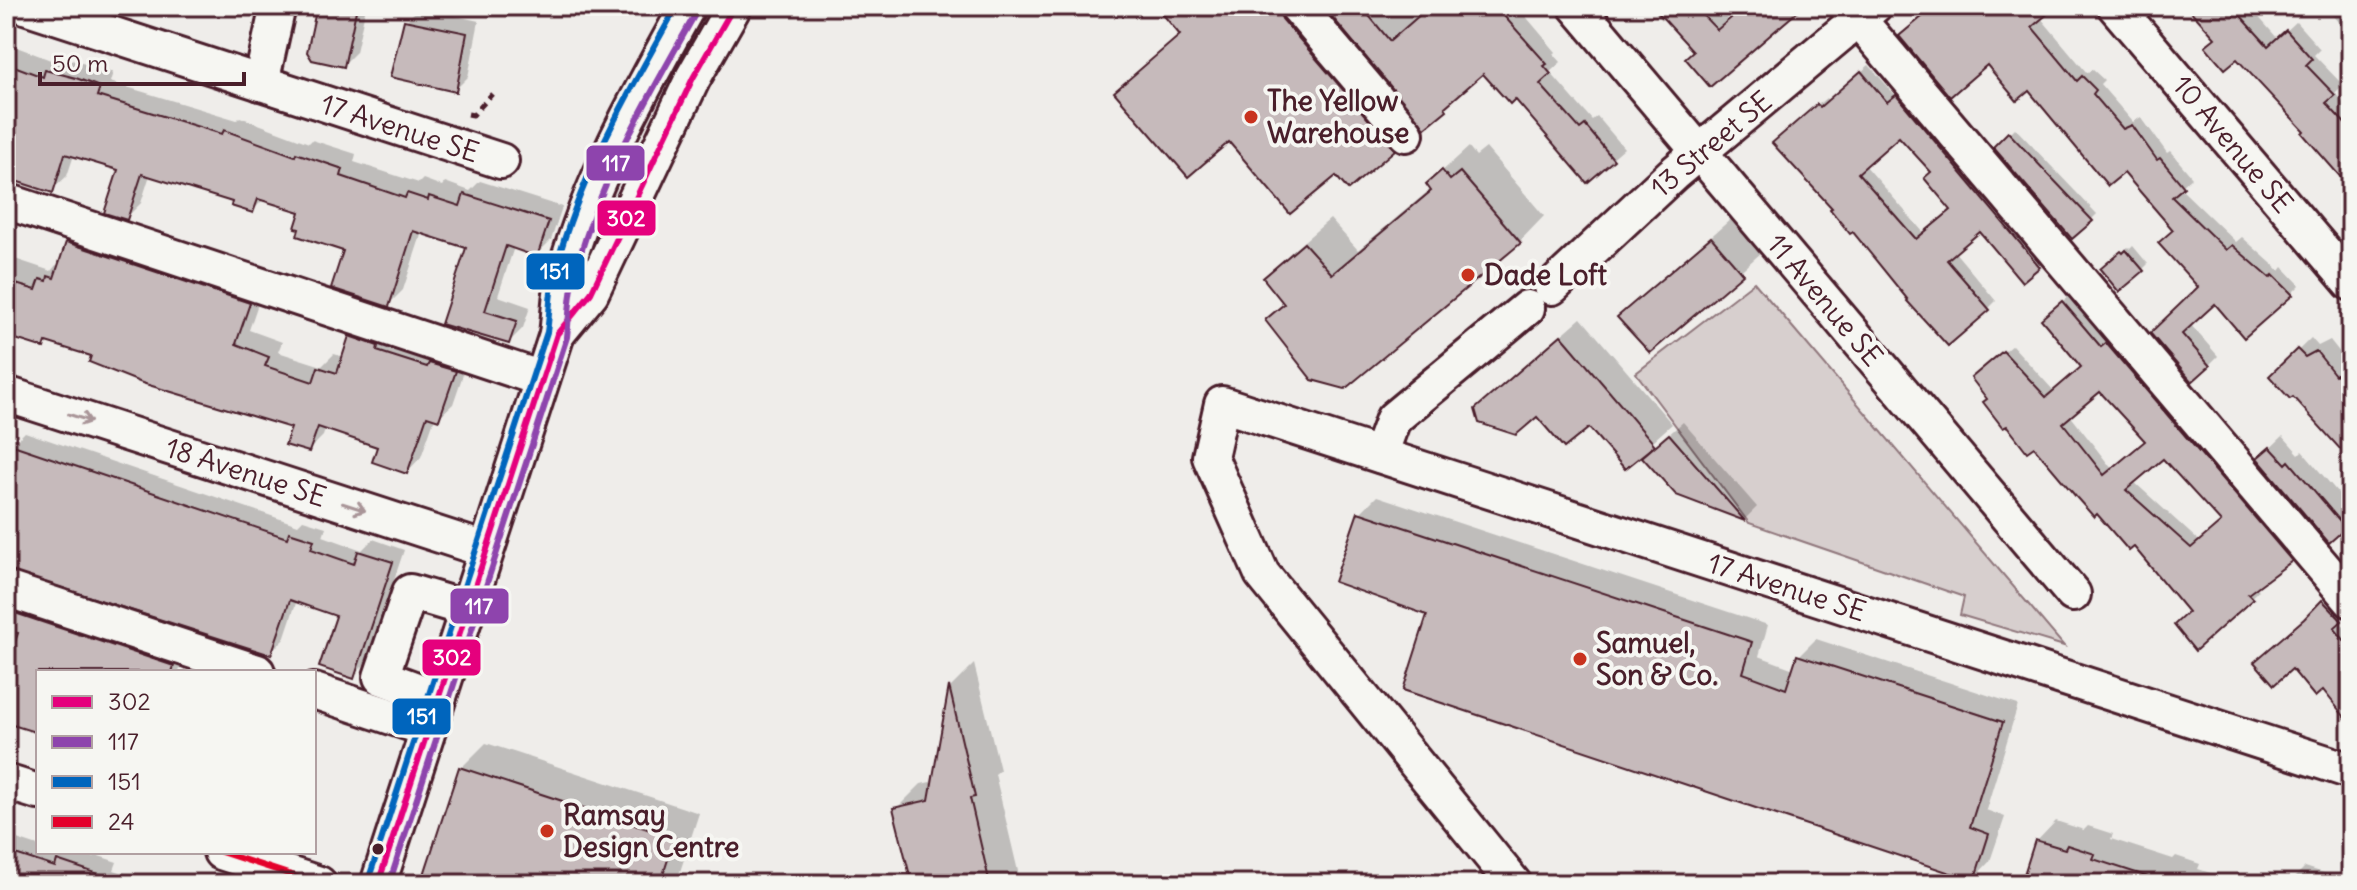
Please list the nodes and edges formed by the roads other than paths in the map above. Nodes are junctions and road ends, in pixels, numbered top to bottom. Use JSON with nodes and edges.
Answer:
{"nodes":[{"id":1,"x":278,"y":6,"type":"edge"},
{"id":2,"x":688,"y":6,"type":"edge"},
{"id":3,"x":734,"y":6,"type":"edge"},
{"id":4,"x":1297,"y":6,"type":"edge"},
{"id":5,"x":1576,"y":6,"type":"edge"},
{"id":6,"x":2115,"y":6,"type":"edge"},
{"id":7,"x":31,"y":7,"type":"edge"},
{"id":8,"x":1860,"y":11,"type":"edge"},
{"id":9,"x":261,"y":83,"type":"junction"},
{"id":10,"x":1406,"y":134,"type":"dead end"},
{"id":11,"x":1700,"y":150,"type":"junction"},
{"id":12,"x":501,"y":161,"type":"dead end"},
{"id":13,"x":6,"y":201,"type":"edge"},
{"id":14,"x":2351,"y":283,"type":"edge"},
{"id":15,"x":557,"y":334,"type":"junction"},
{"id":16,"x":542,"y":379,"type":"junction"},
{"id":17,"x":6,"y":394,"type":"edge"},
{"id":18,"x":1380,"y":455,"type":"junction"},
{"id":19,"x":486,"y":550,"type":"junction"},
{"id":20,"x":6,"y":589,"type":"edge"},
{"id":21,"x":2073,"y":594,"type":"dead end"},
{"id":22,"x":2351,"y":600,"type":"edge"},
{"id":23,"x":467,"y":609,"type":"junction"},
{"id":24,"x":251,"y":670,"type":"edge"},
{"id":25,"x":316,"y":691,"type":"edge"},
{"id":26,"x":433,"y":714,"type":"junction"},
{"id":27,"x":2351,"y":771,"type":"edge"},
{"id":28,"x":6,"y":782,"type":"edge"},
{"id":29,"x":36,"y":791,"type":"edge"},
{"id":30,"x":227,"y":854,"type":"edge"},
{"id":31,"x":319,"y":884,"type":"edge"},
{"id":32,"x":378,"y":884,"type":"edge"},
{"id":33,"x":1514,"y":884,"type":"edge"}],
"edges":[{"from":1,"to":9,"type":"street"},
{"from":2,"to":15,"type":"street"},
{"from":3,"to":15,"type":"street"},
{"from":4,"to":10,"type":"street"},
{"from":5,"to":11,"type":"street","name":"11 Avenue SE"},
{"from":6,"to":14,"type":"street","name":"10 Avenue SE"},
{"from":7,"to":9,"type":"street","name":"17 Avenue SE"},
{"from":8,"to":11,"type":"street","name":"13 Street SE"},
{"from":8,"to":22,"type":"street"},
{"from":9,"to":12,"type":"street","name":"17 Avenue SE"},
{"from":11,"to":18,"type":"street","name":"13 Street SE"},
{"from":11,"to":21,"type":"street","name":"11 Avenue SE"},
{"from":13,"to":16,"type":"street"},
{"from":15,"to":16,"type":"street"},
{"from":16,"to":19,"type":"street"},
{"from":17,"to":19,"type":"street","name":"18 Avenue SE","one_way":true},
{"from":18,"to":27,"type":"street","name":"17 Avenue SE"},
{"from":18,"to":33,"type":"street","name":"17 Avenue SE"},
{"from":19,"to":23,"type":"street"},
{"from":20,"to":24,"type":"street"},
{"from":23,"to":26,"type":"street"},
{"from":23,"to":26,"type":"street"},
{"from":25,"to":26,"type":"street"},
{"from":26,"to":32,"type":"street"},
{"from":28,"to":29,"type":"street"},
{"from":30,"to":31,"type":"street"}]}
